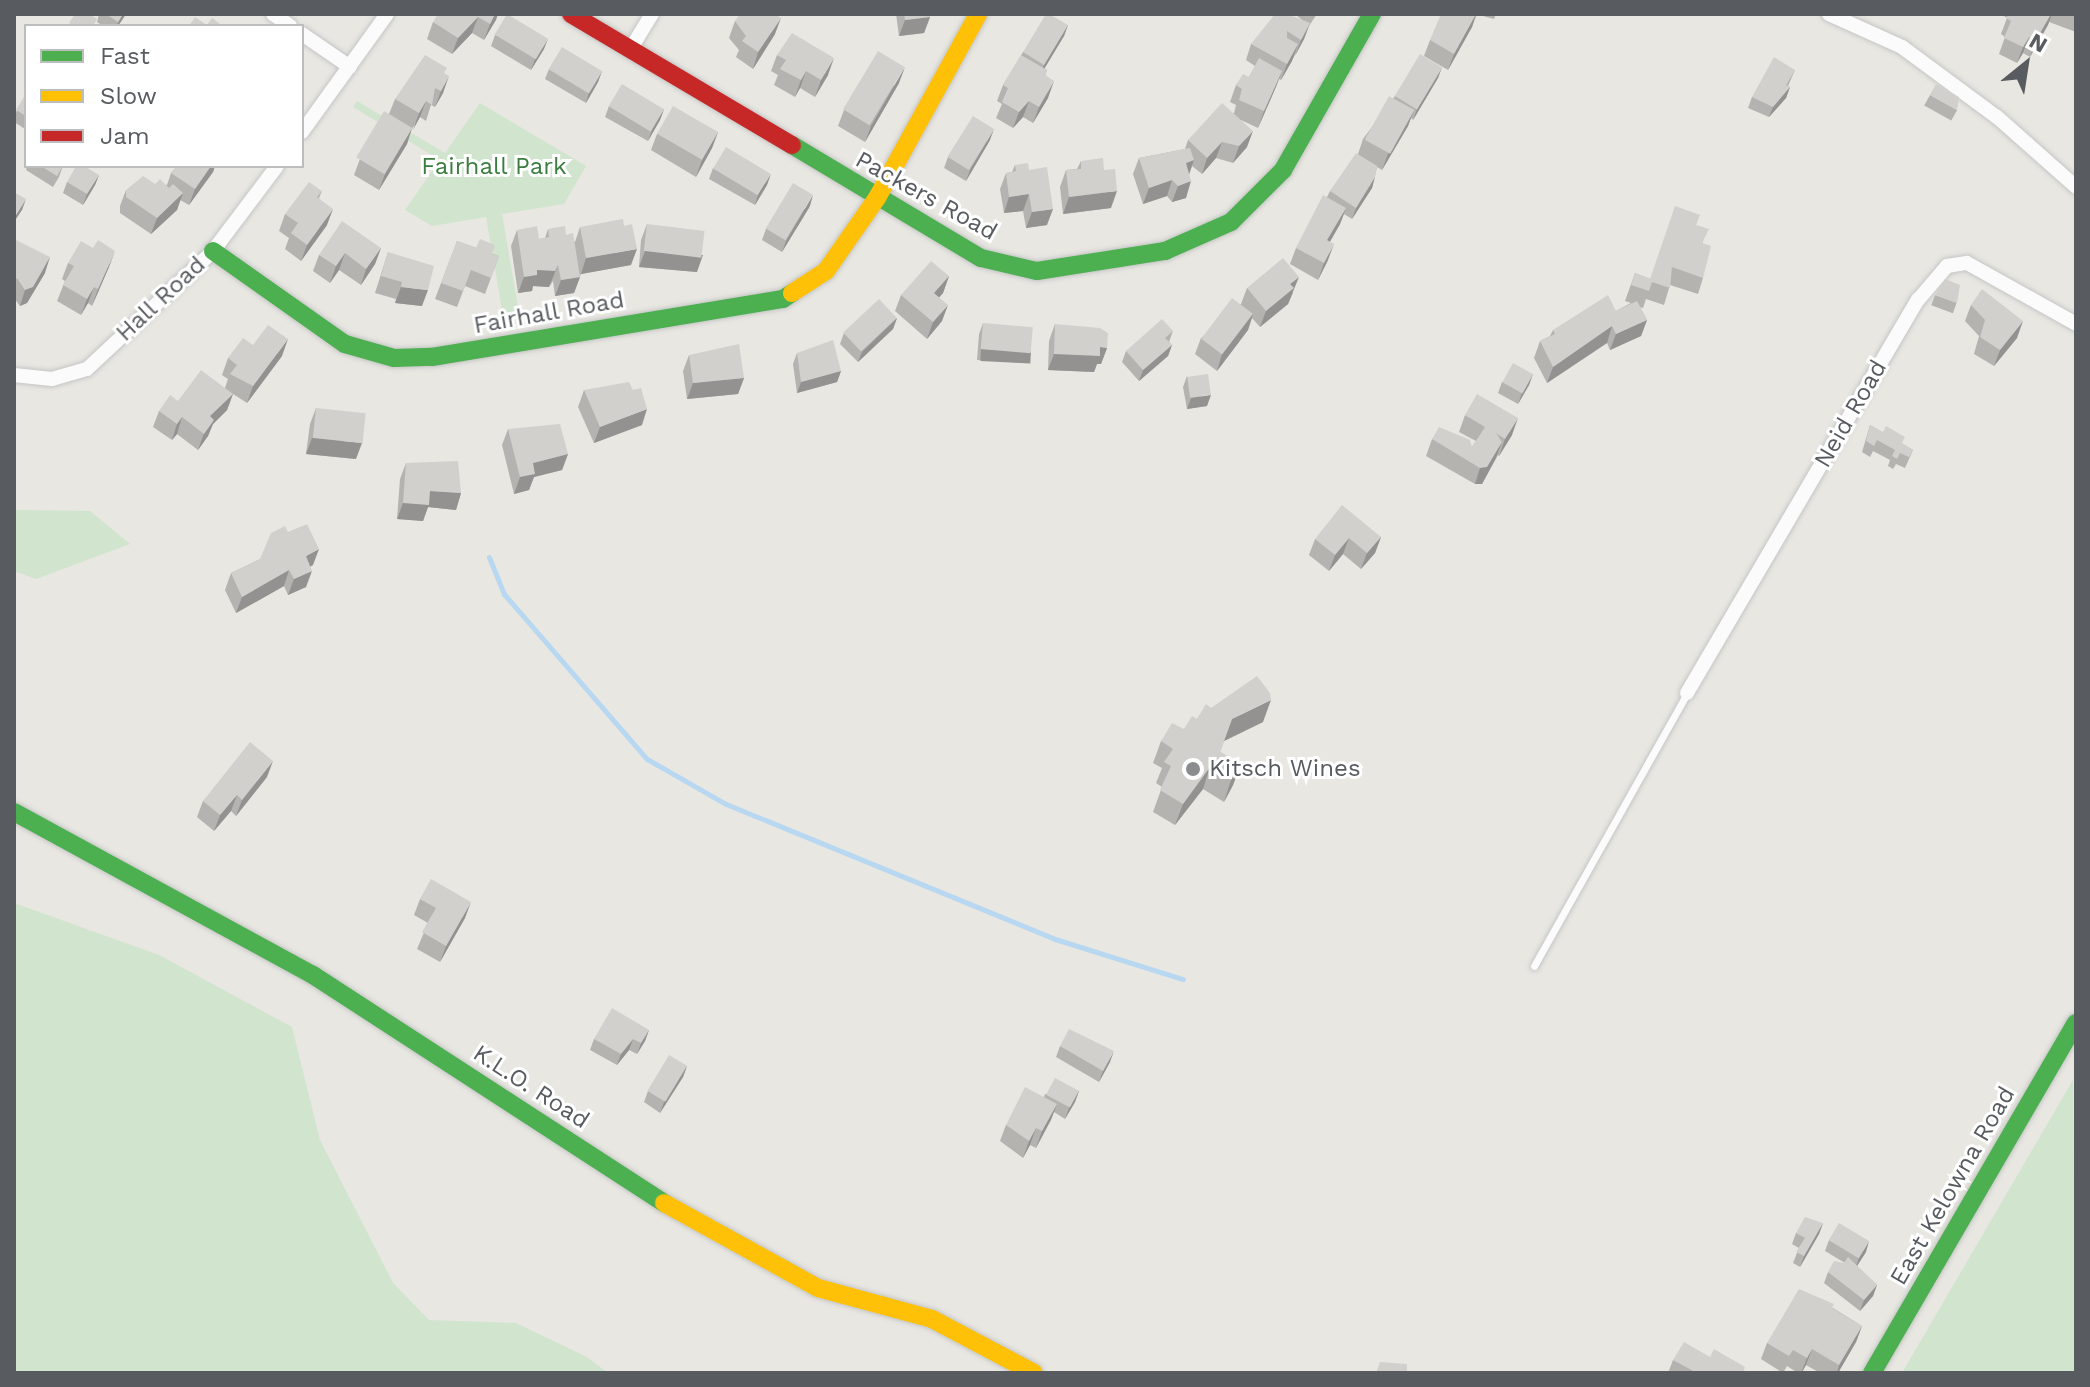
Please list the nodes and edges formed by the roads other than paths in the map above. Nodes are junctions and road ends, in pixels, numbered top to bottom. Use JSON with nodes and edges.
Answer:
{"nodes":[{"id":1,"x":387,"y":14,"type":"edge"},
{"id":2,"x":571,"y":14,"type":"edge"},
{"id":3,"x":652,"y":14,"type":"edge"},
{"id":4,"x":978,"y":14,"type":"edge"},
{"id":5,"x":1372,"y":14,"type":"edge"},
{"id":6,"x":1829,"y":14,"type":"edge"},
{"id":7,"x":304,"y":35,"type":"edge"},
{"id":8,"x":630,"y":50,"type":"junction"},
{"id":9,"x":350,"y":67,"type":"junction"},
{"id":10,"x":304,"y":129,"type":"edge"},
{"id":11,"x":275,"y":168,"type":"edge"},
{"id":12,"x":2076,"y":187,"type":"edge"},
{"id":13,"x":877,"y":198,"type":"junction"},
{"id":14,"x":213,"y":251,"type":"junction"},
{"id":15,"x":2076,"y":324,"type":"edge"},
{"id":16,"x":14,"y":375,"type":"edge"},
{"id":17,"x":1687,"y":693,"type":"joint"},
{"id":18,"x":14,"y":812,"type":"edge"},
{"id":19,"x":1534,"y":966,"type":"dead end"},
{"id":20,"x":2076,"y":1023,"type":"edge"},
{"id":21,"x":1034,"y":1373,"type":"edge"},
{"id":22,"x":1872,"y":1373,"type":"edge"}],
"edges":[{"from":1,"to":9,"type":"street"},
{"from":2,"to":8,"type":"street","name":"Packers Road"},
{"from":3,"to":8,"type":"street"},
{"from":4,"to":13,"type":"street","name":"Fairhall Road"},
{"from":5,"to":13,"type":"street","name":"Packers Road"},
{"from":6,"to":12,"type":"street"},
{"from":7,"to":9,"type":"street"},
{"from":8,"to":13,"type":"street","name":"Packers Road"},
{"from":9,"to":10,"type":"street"},
{"from":11,"to":14,"type":"street","name":"Hall Road"},
{"from":13,"to":14,"type":"street","name":"Fairhall Road"},
{"from":14,"to":16,"type":"street","name":"Hall Road"},
{"from":15,"to":17,"type":"street","name":"Neid Road"},
{"from":17,"to":19,"type":"lane"},
{"from":18,"to":21,"type":"street","name":"K.L.O. Road"},
{"from":20,"to":22,"type":"street","name":"East Kelowna Road"}]}
